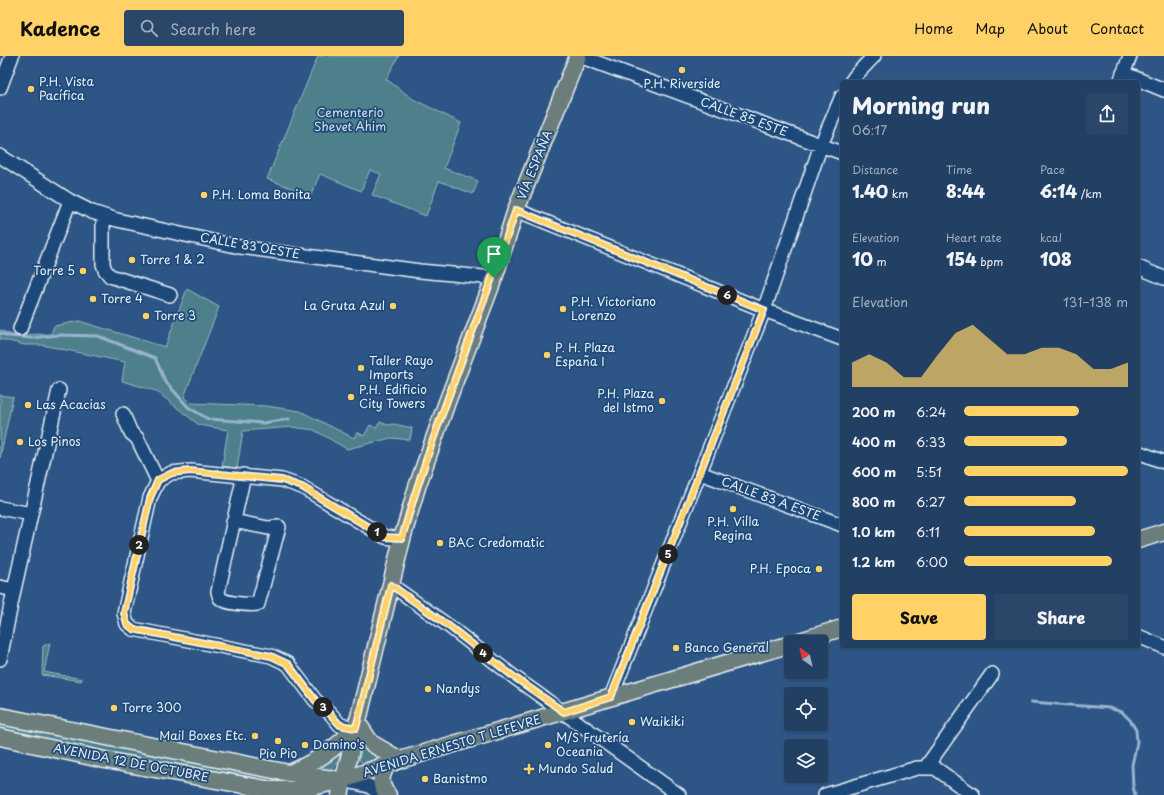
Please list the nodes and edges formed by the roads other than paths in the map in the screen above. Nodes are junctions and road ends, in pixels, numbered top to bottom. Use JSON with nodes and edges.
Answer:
{"nodes":[{"id":1,"x":12,"y":56,"type":"edge"},
{"id":2,"x":578,"y":56,"type":"edge"},
{"id":3,"x":874,"y":56,"type":"edge"},
{"id":4,"x":1130,"y":56,"type":"edge"},
{"id":5,"x":1122,"y":78,"type":"edge"},
{"id":6,"x":852,"y":80,"type":"edge"},
{"id":7,"x":1140,"y":83,"type":"edge"},
{"id":8,"x":0,"y":88,"type":"edge"},
{"id":9,"x":1164,"y":90,"type":"edge"},
{"id":10,"x":840,"y":101,"type":"edge"},
{"id":11,"x":821,"y":145,"type":"junction"},
{"id":12,"x":840,"y":152,"type":"edge"},
{"id":13,"x":0,"y":156,"type":"edge"},
{"id":14,"x":70,"y":201,"type":"junction"},
{"id":15,"x":516,"y":210,"type":"junction"},
{"id":16,"x":103,"y":216,"type":"junction"},
{"id":17,"x":1140,"y":268,"type":"edge"},
{"id":18,"x":494,"y":278,"type":"junction"},
{"id":19,"x":1164,"y":278,"type":"edge"},
{"id":20,"x":170,"y":295,"type":"dead end"},
{"id":21,"x":764,"y":310,"type":"junction"},
{"id":22,"x":20,"y":329,"type":"dead end"},
{"id":23,"x":840,"y":338,"type":"edge"},
{"id":24,"x":59,"y":390,"type":"dead end"},
{"id":25,"x":123,"y":414,"type":"dead end"},
{"id":26,"x":1140,"y":453,"type":"edge"},
{"id":27,"x":1164,"y":462,"type":"edge"},
{"id":28,"x":700,"y":473,"type":"junction"},
{"id":29,"x":244,"y":475,"type":"junction"},
{"id":30,"x":158,"y":480,"type":"junction"},
{"id":31,"x":0,"y":508,"type":"edge"},
{"id":32,"x":31,"y":514,"type":"junction"},
{"id":33,"x":233,"y":520,"type":"junction"},
{"id":34,"x":840,"y":524,"type":"edge"},
{"id":35,"x":1164,"y":532,"type":"edge"},
{"id":36,"x":402,"y":538,"type":"junction"},
{"id":37,"x":1140,"y":539,"type":"edge"},
{"id":38,"x":391,"y":585,"type":"junction"},
{"id":39,"x":0,"y":587,"type":"edge"},
{"id":40,"x":14,"y":590,"type":"junction"},
{"id":41,"x":840,"y":629,"type":"edge"},
{"id":42,"x":819,"y":635,"type":"edge"},
{"id":43,"x":1140,"y":637,"type":"edge"},
{"id":44,"x":784,"y":646,"type":"edge"},
{"id":45,"x":1164,"y":647,"type":"edge"},
{"id":46,"x":0,"y":659,"type":"edge"},
{"id":47,"x":992,"y":674,"type":"dead end"},
{"id":48,"x":611,"y":697,"type":"junction"},
{"id":49,"x":564,"y":712,"type":"junction"},
{"id":50,"x":0,"y":716,"type":"edge"},
{"id":51,"x":357,"y":725,"type":"junction"},
{"id":52,"x":0,"y":737,"type":"edge"},
{"id":53,"x":394,"y":762,"type":"junction"},
{"id":54,"x":926,"y":767,"type":"junction"},
{"id":55,"x":290,"y":773,"type":"junction"},
{"id":56,"x":342,"y":788,"type":"edge"},
{"id":57,"x":276,"y":792,"type":"edge"},
{"id":58,"x":302,"y":793,"type":"edge"},
{"id":59,"x":381,"y":795,"type":"edge"},
{"id":60,"x":388,"y":795,"type":"edge"},
{"id":61,"x":679,"y":795,"type":"edge"},
{"id":62,"x":825,"y":795,"type":"edge"},
{"id":63,"x":972,"y":795,"type":"edge"}],
"edges":[{"from":1,"to":8,"type":"street"},
{"from":2,"to":11,"type":"street","name":"CALLE 85 ESTE"},
{"from":2,"to":15,"type":"main road","name":"VÍA ESPAÑA"},
{"from":3,"to":6,"type":"street"},
{"from":4,"to":5,"type":"street"},
{"from":7,"to":9,"type":"street"},
{"from":10,"to":11,"type":"street"},
{"from":11,"to":12,"type":"street","name":"CALLE 85 ESTE"},
{"from":11,"to":21,"type":"street"},
{"from":13,"to":14,"type":"street","name":"CALLE 83 OESTE"},
{"from":14,"to":16,"type":"street","name":"CALLE 83 OESTE"},
{"from":14,"to":22,"type":"street"},
{"from":15,"to":18,"type":"main road","name":"VÍA ESPAÑA"},
{"from":15,"to":21,"type":"street"},
{"from":16,"to":18,"type":"street","name":"CALLE 83 OESTE"},
{"from":16,"to":20,"type":"street"},
{"from":17,"to":19,"type":"street"},
{"from":18,"to":36,"type":"main road","name":"VÍA ESPAÑA"},
{"from":21,"to":23,"type":"street"},
{"from":21,"to":28,"type":"street"},
{"from":24,"to":32,"type":"street"},
{"from":25,"to":30,"type":"street"},
{"from":26,"to":27,"type":"street"},
{"from":28,"to":34,"type":"street","name":"CALLE 83 A ESTE"},
{"from":28,"to":48,"type":"street"},
{"from":29,"to":30,"type":"street"},
{"from":29,"to":33,"type":"street"},
{"from":29,"to":36,"type":"street"},
{"from":30,"to":51,"type":"street"},
{"from":31,"to":32,"type":"street"},
{"from":32,"to":40,"type":"street"},
{"from":33,"to":33,"type":"street"},
{"from":35,"to":37,"type":"main road"},
{"from":36,"to":38,"type":"main road","name":"VÍA ESPAÑA"},
{"from":38,"to":49,"type":"street"},
{"from":38,"to":51,"type":"main road","name":"VÍA ESPAÑA"},
{"from":39,"to":40,"type":"street"},
{"from":40,"to":46,"type":"street"},
{"from":41,"to":42,"type":"main road"},
{"from":43,"to":45,"type":"street"},
{"from":44,"to":48,"type":"main road","name":"AVENIDA ERNESTO T LEFEVRE"},
{"from":47,"to":54,"type":"street"},
{"from":48,"to":49,"type":"main road","name":"AVENIDA ERNESTO T LEFEVRE"},
{"from":49,"to":53,"type":"main road","name":"AVENIDA ERNESTO T LEFEVRE"},
{"from":49,"to":61,"type":"street"},
{"from":50,"to":55,"type":"main road","name":"AVENIDA 12 DE OCTUBRE"},
{"from":51,"to":53,"type":"main road"},
{"from":51,"to":55,"type":"main road"},
{"from":51,"to":56,"type":"main road","name":"VÍA ESPAÑA"},
{"from":52,"to":57,"type":"main road","name":"AVENIDA 12 DE OCTUBRE"},
{"from":53,"to":56,"type":"main road","name":"AVENIDA ERNESTO T LEFEVRE"},
{"from":53,"to":60,"type":"main road"},
{"from":54,"to":62,"type":"street"},
{"from":54,"to":63,"type":"street"},
{"from":55,"to":56,"type":"main road","name":"AVENIDA 12 DE OCTUBRE"},
{"from":56,"to":58,"type":"main road","name":"AVENIDA 12 DE OCTUBRE"},
{"from":56,"to":59,"type":"street"},
{"from":57,"to":58,"type":"main road","name":"AVENIDA 12 DE OCTUBRE"}]}
